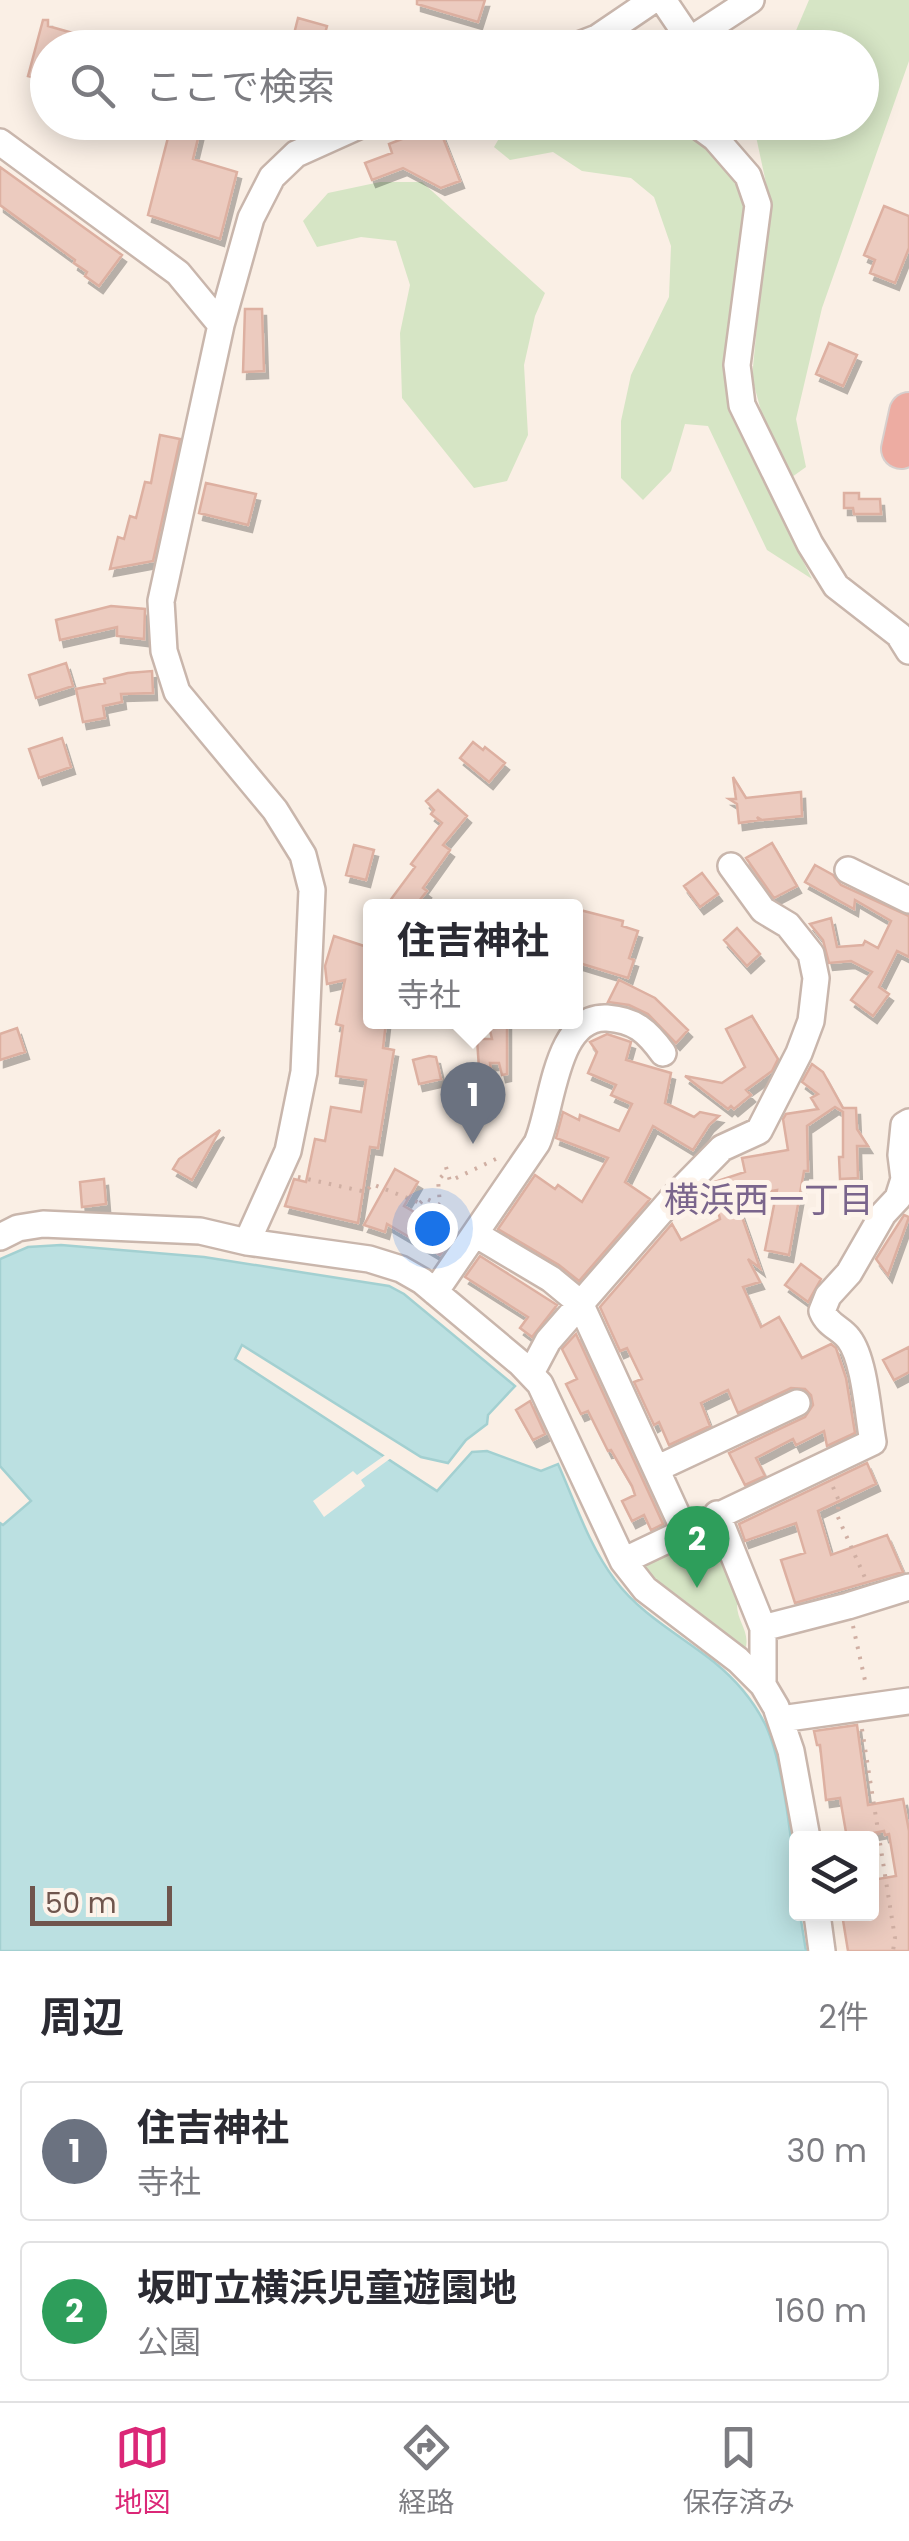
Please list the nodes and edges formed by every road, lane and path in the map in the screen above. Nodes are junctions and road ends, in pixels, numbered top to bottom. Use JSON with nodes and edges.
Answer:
{"nodes":[{"id":1,"x":653,"y":0,"type":"edge"},
{"id":2,"x":663,"y":0,"type":"edge"},
{"id":3,"x":751,"y":0,"type":"edge"},
{"id":4,"x":617,"y":30,"type":"edge"},
{"id":5,"x":683,"y":30,"type":"edge"},
{"id":6,"x":705,"y":30,"type":"edge"},
{"id":7,"x":327,"y":140,"type":"edge"},
{"id":8,"x":717,"y":140,"type":"edge"},
{"id":9,"x":0,"y":142,"type":"edge"},
{"id":10,"x":220,"y":325,"type":"junction"},
{"id":11,"x":909,"y":412,"type":"edge"},
{"id":12,"x":901,"y":449,"type":"dead end"},
{"id":13,"x":909,"y":651,"type":"edge"},
{"id":14,"x":731,"y":866,"type":"dead end"},
{"id":15,"x":848,"y":870,"type":"dead end"},
{"id":16,"x":909,"y":900,"type":"edge"},
{"id":17,"x":583,"y":1023,"type":"edge"},
{"id":18,"x":578,"y":1029,"type":"edge"},
{"id":19,"x":663,"y":1053,"type":"dead end"},
{"id":20,"x":909,"y":1122,"type":"edge"},
{"id":21,"x":529,"y":1154,"type":"junction"},
{"id":22,"x":279,"y":1173,"type":"junction"},
{"id":23,"x":420,"y":1203,"type":"junction"},
{"id":24,"x":0,"y":1237,"type":"edge"},
{"id":25,"x":475,"y":1238,"type":"junction"},
{"id":26,"x":247,"y":1242,"type":"junction"},
{"id":27,"x":435,"y":1292,"type":"junction"},
{"id":28,"x":580,"y":1303,"type":"junction"},
{"id":29,"x":530,"y":1373,"type":"junction"},
{"id":30,"x":797,"y":1403,"type":"dead end"},
{"id":31,"x":824,"y":1465,"type":"junction"},
{"id":32,"x":656,"y":1469,"type":"junction"},
{"id":33,"x":717,"y":1514,"type":"junction"},
{"id":34,"x":684,"y":1530,"type":"junction"},
{"id":35,"x":624,"y":1561,"type":"junction"},
{"id":36,"x":909,"y":1586,"type":"edge"},
{"id":37,"x":874,"y":1598,"type":"junction"},
{"id":38,"x":848,"y":1606,"type":"junction"},
{"id":39,"x":763,"y":1628,"type":"junction"},
{"id":40,"x":763,"y":1685,"type":"junction"},
{"id":41,"x":909,"y":1701,"type":"edge"},
{"id":42,"x":864,"y":1709,"type":"junction"},
{"id":43,"x":780,"y":1719,"type":"junction"},
{"id":44,"x":807,"y":1831,"type":"edge"},
{"id":45,"x":818,"y":1921,"type":"edge"},
{"id":46,"x":822,"y":1951,"type":"edge"},
{"id":47,"x":893,"y":1951,"type":"edge"}],
"edges":[{"from":1,"to":4,"type":"street"},
{"from":2,"to":5,"type":"street"},
{"from":3,"to":6,"type":"street"},
{"from":7,"to":10,"type":"street"},
{"from":8,"to":13,"type":"street"},
{"from":9,"to":10,"type":"street"},
{"from":10,"to":22,"type":"street"},
{"from":11,"to":12,"type":"highway"},
{"from":14,"to":28,"type":"street"},
{"from":15,"to":16,"type":"street"},
{"from":17,"to":19,"type":"street"},
{"from":18,"to":21,"type":"street"},
{"from":20,"to":31,"type":"street"},
{"from":21,"to":23,"type":"path"},
{"from":21,"to":25,"type":"street"},
{"from":22,"to":23,"type":"path"},
{"from":22,"to":26,"type":"street"},
{"from":23,"to":25,"type":"path"},
{"from":24,"to":26,"type":"street"},
{"from":25,"to":27,"type":"street"},
{"from":25,"to":28,"type":"street"},
{"from":26,"to":27,"type":"street"},
{"from":27,"to":29,"type":"street"},
{"from":28,"to":29,"type":"street"},
{"from":28,"to":32,"type":"street"},
{"from":29,"to":35,"type":"street"},
{"from":30,"to":32,"type":"street"},
{"from":31,"to":33,"type":"street"},
{"from":31,"to":37,"type":"path"},
{"from":32,"to":34,"type":"street"},
{"from":33,"to":34,"type":"street"},
{"from":33,"to":39,"type":"street"},
{"from":34,"to":35,"type":"street"},
{"from":35,"to":40,"type":"street"},
{"from":36,"to":37,"type":"street"},
{"from":37,"to":38,"type":"street"},
{"from":38,"to":39,"type":"street"},
{"from":38,"to":42,"type":"path"},
{"from":39,"to":40,"type":"street"},
{"from":40,"to":43,"type":"street"},
{"from":41,"to":42,"type":"street"},
{"from":42,"to":43,"type":"street"},
{"from":42,"to":47,"type":"path"},
{"from":43,"to":44,"type":"street"},
{"from":45,"to":46,"type":"street"}]}
